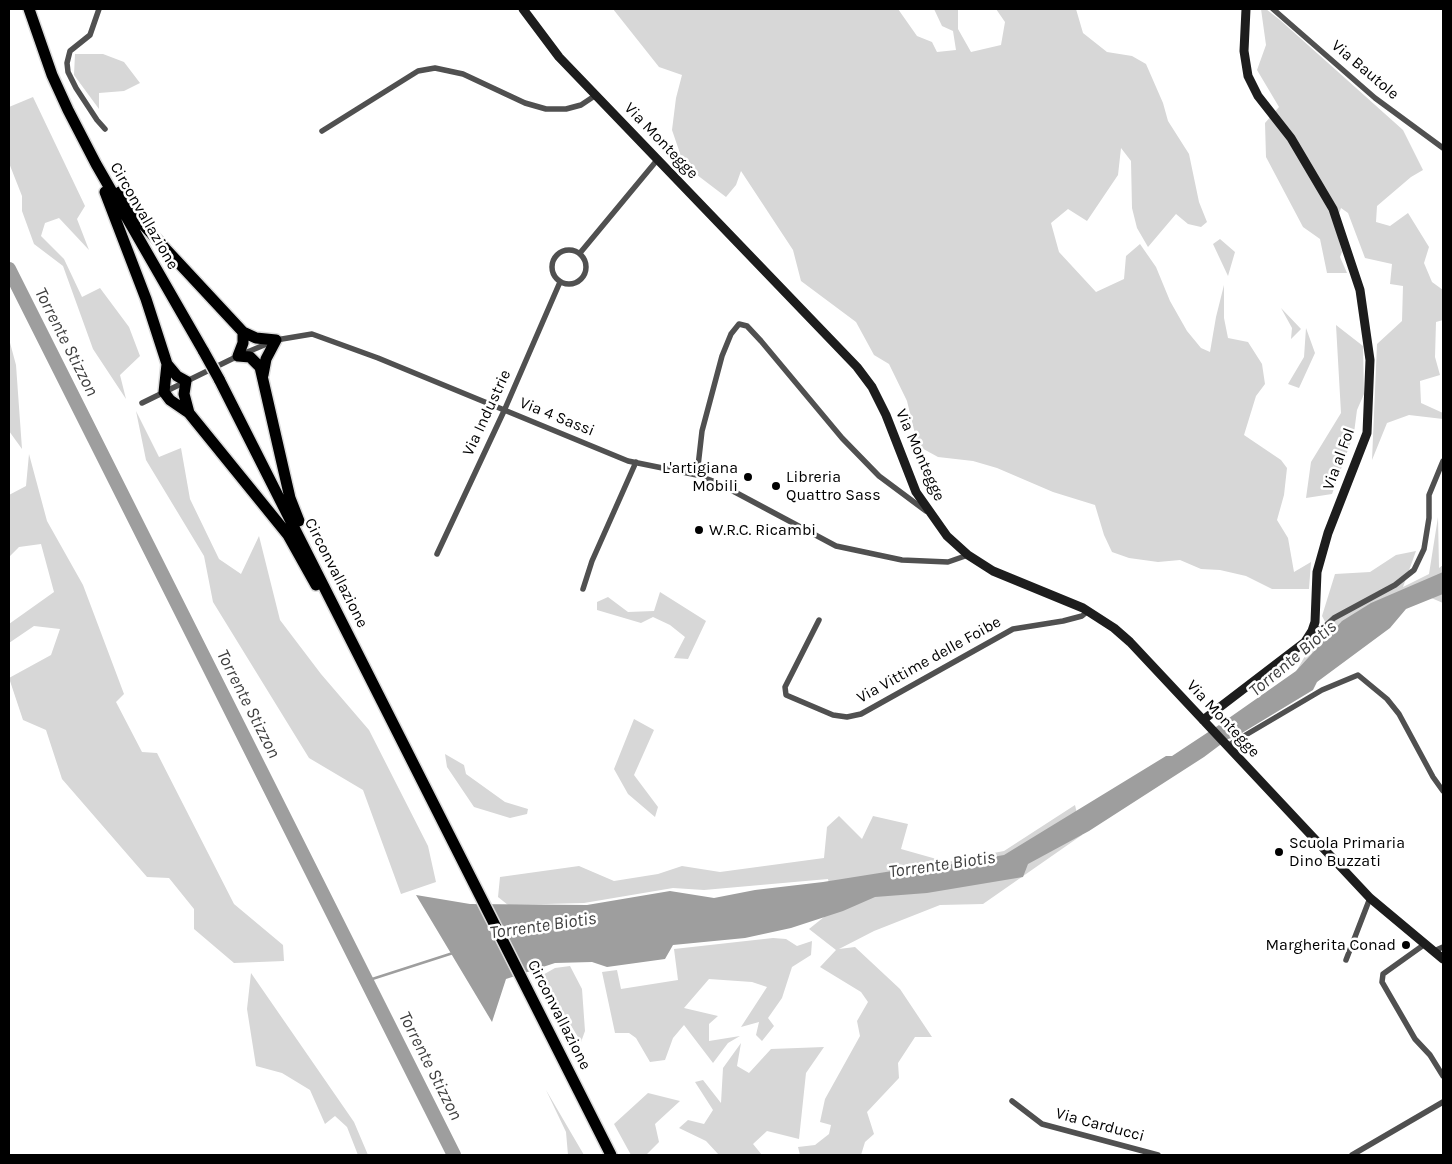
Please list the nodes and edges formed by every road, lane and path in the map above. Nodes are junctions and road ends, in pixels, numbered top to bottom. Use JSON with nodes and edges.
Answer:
{"nodes":[{"id":1,"x":29,"y":9,"type":"edge"},
{"id":2,"x":99,"y":9,"type":"edge"},
{"id":3,"x":523,"y":9,"type":"edge"},
{"id":4,"x":1246,"y":9,"type":"edge"},
{"id":5,"x":1273,"y":9,"type":"edge"},
{"id":6,"x":596,"y":95,"type":"junction"},
{"id":7,"x":106,"y":129,"type":"dead end"},
{"id":8,"x":322,"y":131,"type":"dead end"},
{"id":9,"x":1443,"y":148,"type":"edge"},
{"id":10,"x":658,"y":159,"type":"junction"},
{"id":11,"x":105,"y":181,"type":"junction"},
{"id":12,"x":580,"y":253,"type":"junction"},
{"id":13,"x":560,"y":282,"type":"junction"},
{"id":14,"x":243,"y":332,"type":"junction"},
{"id":15,"x":276,"y":340,"type":"junction"},
{"id":16,"x":238,"y":356,"type":"junction"},
{"id":17,"x":167,"y":364,"type":"junction"},
{"id":18,"x":263,"y":376,"type":"junction"},
{"id":19,"x":186,"y":381,"type":"junction"},
{"id":20,"x":164,"y":392,"type":"junction"},
{"id":21,"x":142,"y":403,"type":"dead end"},
{"id":22,"x":504,"y":411,"type":"junction"},
{"id":23,"x":189,"y":413,"type":"junction"},
{"id":24,"x":1443,"y":461,"type":"edge"},
{"id":25,"x":636,"y":462,"type":"junction"},
{"id":26,"x":697,"y":475,"type":"junction"},
{"id":27,"x":928,"y":512,"type":"junction"},
{"id":28,"x":437,"y":554,"type":"dead end"},
{"id":29,"x":968,"y":556,"type":"junction"},
{"id":30,"x":584,"y":589,"type":"dead end"},
{"id":31,"x":328,"y":592,"type":"junction"},
{"id":32,"x":1088,"y":611,"type":"junction"},
{"id":33,"x":819,"y":620,"type":"dead end"},
{"id":34,"x":1312,"y":631,"type":"junction"},
{"id":35,"x":1203,"y":720,"type":"junction"},
{"id":36,"x":1224,"y":743,"type":"junction"},
{"id":37,"x":1443,"y":791,"type":"edge"},
{"id":38,"x":1370,"y":898,"type":"junction"},
{"id":39,"x":1425,"y":944,"type":"junction"},
{"id":40,"x":1443,"y":947,"type":"edge"},
{"id":41,"x":1434,"y":951,"type":"junction"},
{"id":42,"x":1443,"y":959,"type":"edge"},
{"id":43,"x":1346,"y":960,"type":"dead end"},
{"id":44,"x":1443,"y":1076,"type":"edge"},
{"id":45,"x":1012,"y":1101,"type":"dead end"},
{"id":46,"x":1443,"y":1102,"type":"edge"},
{"id":47,"x":611,"y":1155,"type":"edge"},
{"id":48,"x":1158,"y":1155,"type":"edge"},
{"id":49,"x":1352,"y":1155,"type":"edge"}],
"edges":[{"from":1,"to":11,"type":"highway","name":"Circonvallazione"},
{"from":2,"to":7,"type":"street"},
{"from":3,"to":6,"type":"street","name":"Via Montegge"},
{"from":4,"to":34,"type":"street","name":"Via al Fol"},
{"from":5,"to":9,"type":"street","name":"Via Bautole"},
{"from":6,"to":8,"type":"street"},
{"from":6,"to":10,"type":"street","name":"Via Montegge"},
{"from":10,"to":12,"type":"street"},
{"from":10,"to":27,"type":"street","name":"Via Montegge"},
{"from":11,"to":14,"type":"highway"},
{"from":11,"to":17,"type":"highway"},
{"from":11,"to":31,"type":"highway","name":"Circonvallazione","bridge":true},
{"from":12,"to":13,"type":"street"},
{"from":12,"to":13,"type":"street"},
{"from":13,"to":22,"type":"street","name":"Via Industrie"},
{"from":14,"to":15,"type":"highway"},
{"from":14,"to":16,"type":"highway"},
{"from":15,"to":16,"type":"street","name":"Via 4 Sassi"},
{"from":15,"to":18,"type":"highway"},
{"from":15,"to":22,"type":"street","name":"Via 4 Sassi"},
{"from":16,"to":18,"type":"highway"},
{"from":16,"to":19,"type":"street","name":"Via 4 Sassi"},
{"from":17,"to":19,"type":"highway"},
{"from":17,"to":20,"type":"highway"},
{"from":18,"to":31,"type":"highway"},
{"from":19,"to":20,"type":"street","name":"Via 4 Sassi"},
{"from":19,"to":23,"type":"highway"},
{"from":20,"to":21,"type":"street","name":"Via 4 Sassi"},
{"from":20,"to":23,"type":"highway"},
{"from":22,"to":25,"type":"street","name":"Via 4 Sassi"},
{"from":22,"to":28,"type":"street","name":"Via Industrie"},
{"from":23,"to":31,"type":"highway"},
{"from":24,"to":34,"type":"street"},
{"from":25,"to":26,"type":"street","name":"Via 4 Sassi"},
{"from":25,"to":30,"type":"street"},
{"from":26,"to":27,"type":"street"},
{"from":26,"to":29,"type":"street","name":"Via 4 Sassi"},
{"from":27,"to":29,"type":"street","name":"Via Montegge"},
{"from":29,"to":32,"type":"street","name":"Via Montegge"},
{"from":31,"to":47,"type":"highway","name":"Circonvallazione"},
{"from":32,"to":33,"type":"street","name":"Via Vittime delle Foibe"},
{"from":32,"to":35,"type":"street","name":"Via Montegge"},
{"from":34,"to":35,"type":"street"},
{"from":35,"to":36,"type":"street","name":"Via Montegge"},
{"from":36,"to":37,"type":"street"},
{"from":36,"to":38,"type":"street","name":"Via Montegge"},
{"from":38,"to":39,"type":"street","name":"Via Montegge"},
{"from":38,"to":43,"type":"street"},
{"from":39,"to":41,"type":"street","name":"Via Montegge"},
{"from":39,"to":44,"type":"street"},
{"from":40,"to":41,"type":"street"},
{"from":41,"to":42,"type":"street","name":"Via Montegge"},
{"from":45,"to":48,"type":"street","name":"Via Carducci"},
{"from":46,"to":49,"type":"street"}]}
